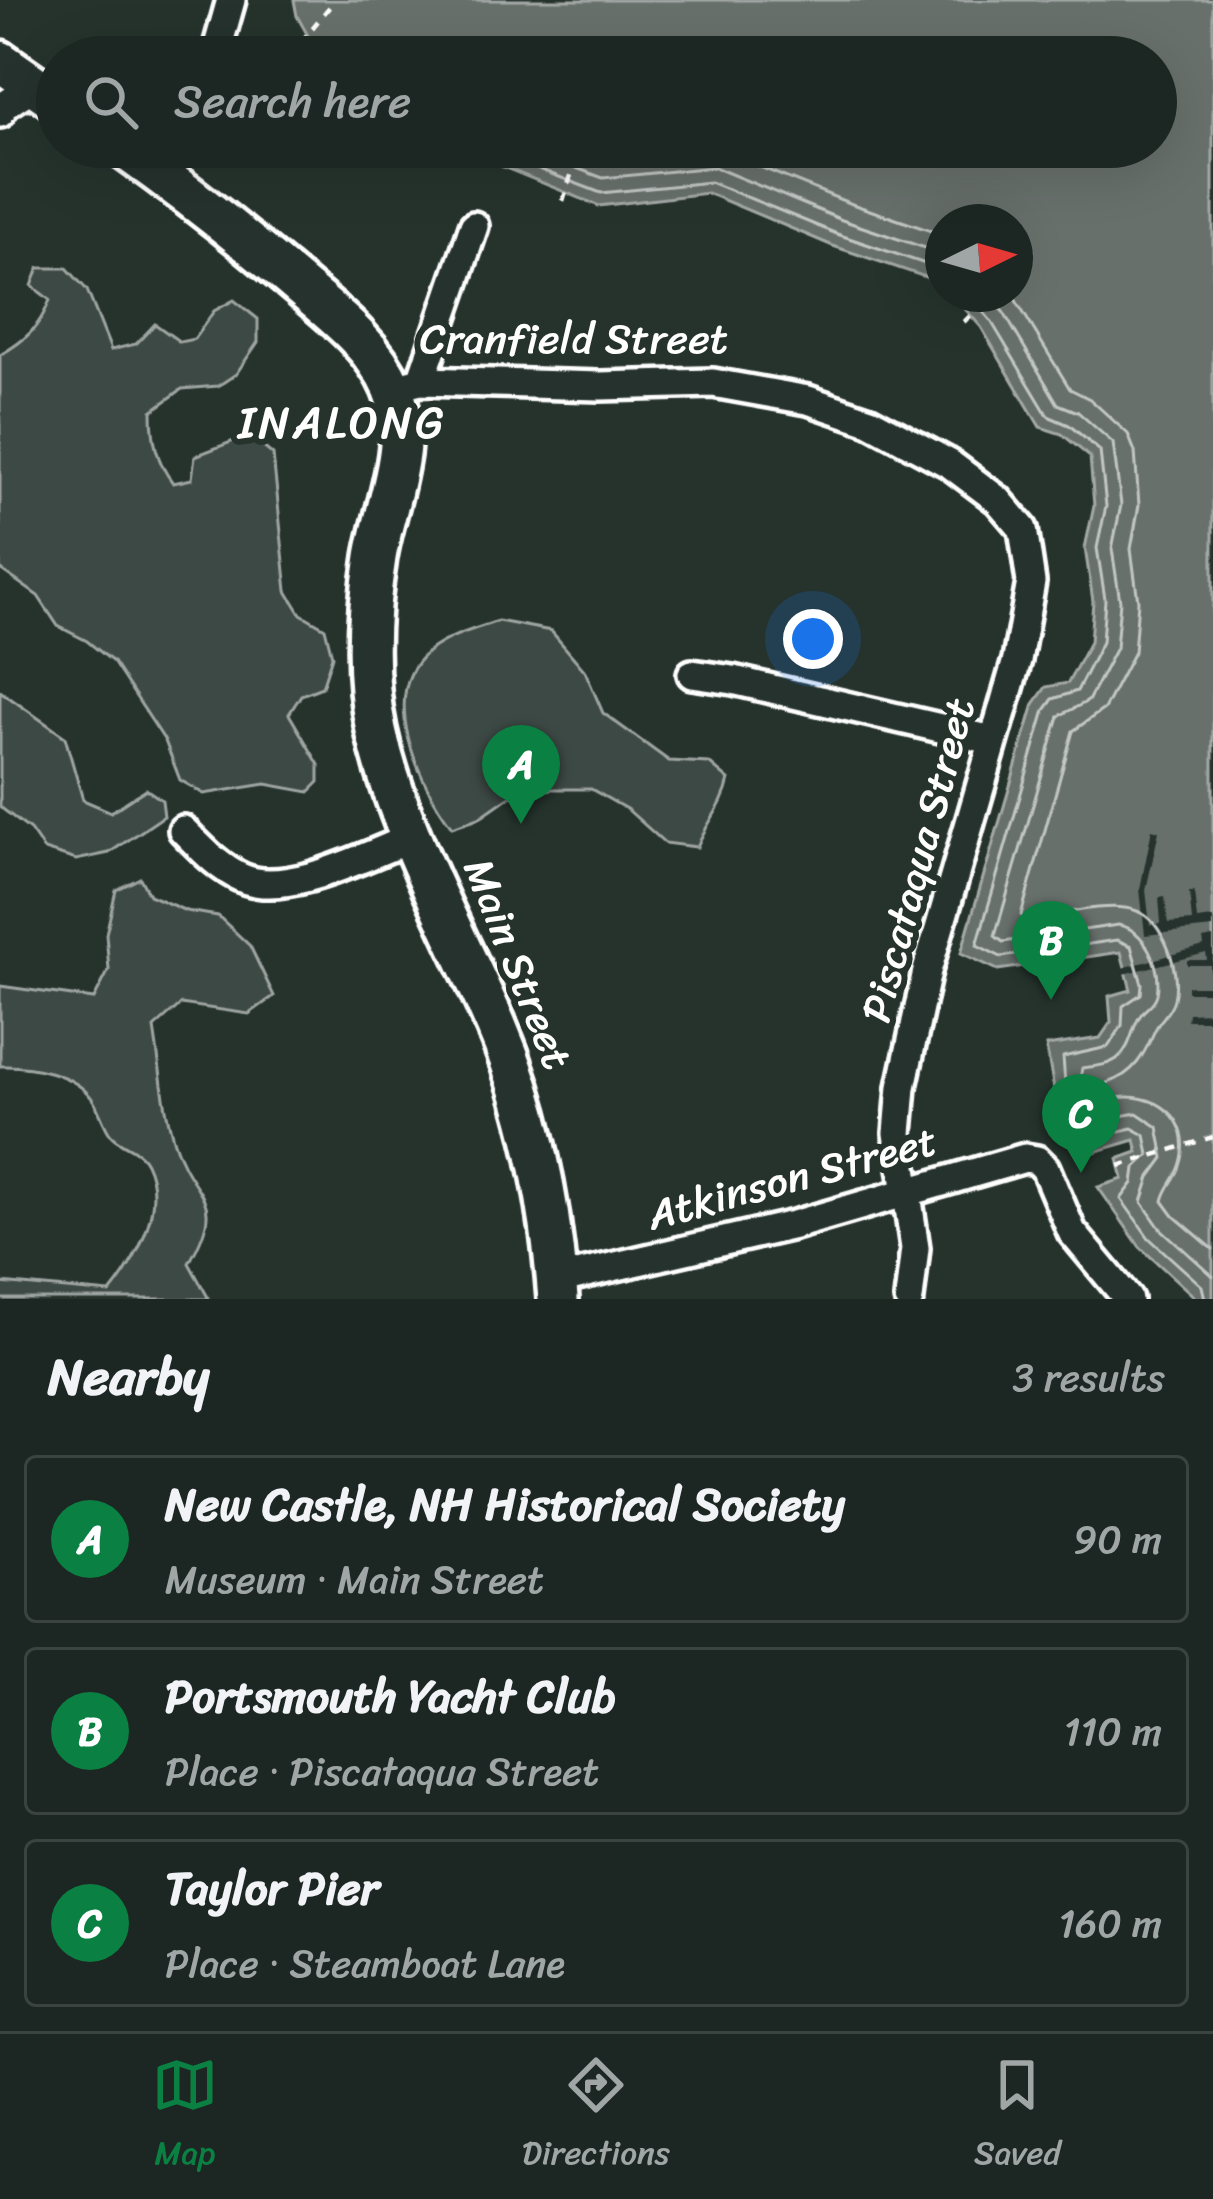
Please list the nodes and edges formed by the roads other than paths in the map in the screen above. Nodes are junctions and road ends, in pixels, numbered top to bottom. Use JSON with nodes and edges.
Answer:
{"nodes":[{"id":1,"x":231,"y":0,"type":"edge"},
{"id":2,"x":221,"y":36,"type":"edge"},
{"id":3,"x":0,"y":61,"type":"edge"},
{"id":4,"x":36,"y":86,"type":"edge"},
{"id":5,"x":36,"y":96,"type":"edge"},
{"id":6,"x":0,"y":113,"type":"edge"},
{"id":7,"x":157,"y":168,"type":"edge"},
{"id":8,"x":474,"y":226,"type":"dead end"},
{"id":9,"x":406,"y":384,"type":"junction"},
{"id":10,"x":960,"y":470,"type":"joint"},
{"id":11,"x":692,"y":674,"type":"dead end"},
{"id":12,"x":992,"y":740,"type":"junction"},
{"id":13,"x":183,"y":830,"type":"dead end"},
{"id":14,"x":414,"y":837,"type":"junction"},
{"id":15,"x":906,"y":1193,"type":"junction"},
{"id":16,"x":557,"y":1290,"type":"edge"},
{"id":17,"x":908,"y":1299,"type":"edge"},
{"id":18,"x":1128,"y":1299,"type":"edge"}],
"edges":[{"from":1,"to":2,"type":"street"},
{"from":3,"to":4,"type":"main road"},
{"from":5,"to":6,"type":"street"},
{"from":7,"to":9,"type":"main road","name":"Cranfield Street"},
{"from":8,"to":9,"type":"street"},
{"from":9,"to":10,"type":"street","name":"Cranfield Street"},
{"from":9,"to":14,"type":"main road","name":"Main Street"},
{"from":10,"to":12,"type":"street","name":"Piscataqua Street"},
{"from":11,"to":12,"type":"street"},
{"from":12,"to":15,"type":"street","name":"Piscataqua Street"},
{"from":13,"to":14,"type":"street"},
{"from":14,"to":16,"type":"main road","name":"Main Street"},
{"from":15,"to":16,"type":"street","name":"Atkinson Street"},
{"from":15,"to":17,"type":"street","name":"Piscataqua Street"},
{"from":15,"to":18,"type":"street","name":"Atkinson Street"}]}
